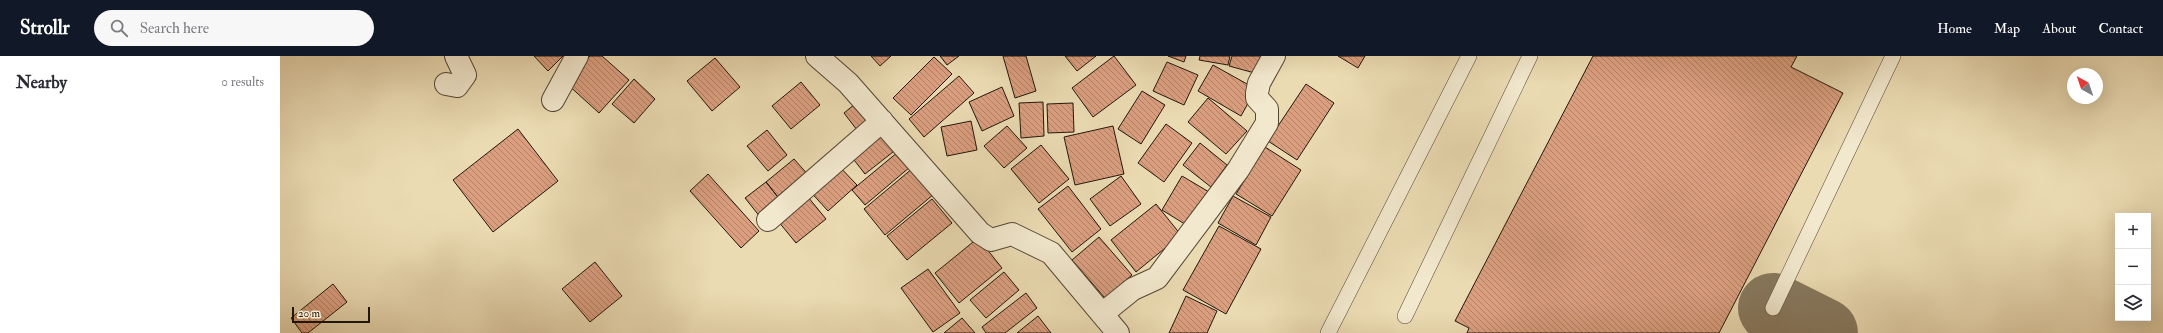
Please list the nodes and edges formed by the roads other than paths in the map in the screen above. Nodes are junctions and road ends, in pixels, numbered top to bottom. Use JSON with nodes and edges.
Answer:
{"nodes":[{"id":1,"x":456,"y":56,"type":"edge"},
{"id":2,"x":577,"y":56,"type":"edge"},
{"id":3,"x":817,"y":56,"type":"edge"},
{"id":4,"x":1274,"y":56,"type":"edge"},
{"id":5,"x":1469,"y":56,"type":"edge"},
{"id":6,"x":1530,"y":56,"type":"edge"},
{"id":7,"x":1893,"y":56,"type":"edge"},
{"id":8,"x":446,"y":84,"type":"dead end"},
{"id":9,"x":553,"y":100,"type":"dead end"},
{"id":10,"x":882,"y":121,"type":"junction"},
{"id":11,"x":768,"y":220,"type":"dead end"},
{"id":12,"x":1773,"y":308,"type":"dead end"},
{"id":13,"x":1102,"y":314,"type":"junction"},
{"id":14,"x":1405,"y":316,"type":"dead end"},
{"id":15,"x":1118,"y":333,"type":"edge"},
{"id":16,"x":1328,"y":333,"type":"edge"}],
"edges":[{"from":1,"to":8,"type":"street"},
{"from":2,"to":9,"type":"street"},
{"from":3,"to":10,"type":"street"},
{"from":4,"to":13,"type":"street"},
{"from":5,"to":16,"type":"lane"},
{"from":6,"to":14,"type":"lane"},
{"from":7,"to":12,"type":"lane"},
{"from":10,"to":11,"type":"street"},
{"from":10,"to":13,"type":"street"},
{"from":13,"to":15,"type":"street"}]}
